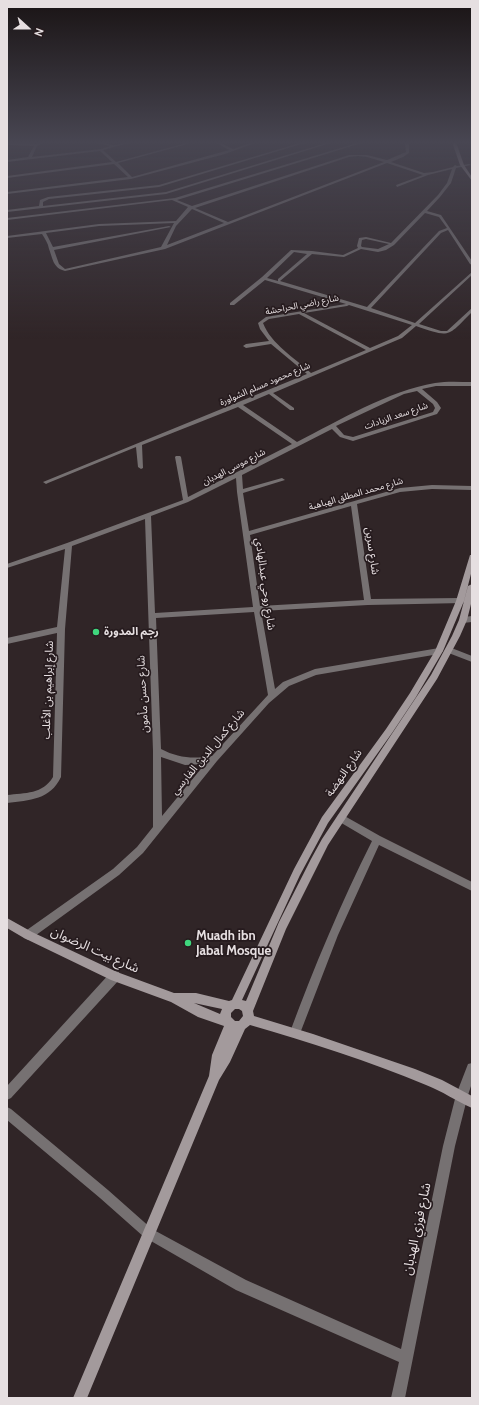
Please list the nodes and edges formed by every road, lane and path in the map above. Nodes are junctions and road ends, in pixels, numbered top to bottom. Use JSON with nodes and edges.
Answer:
{"nodes":[{"id":1,"x":30,"y":208,"type":"edge"},
{"id":2,"x":107,"y":208,"type":"edge"},
{"id":3,"x":190,"y":208,"type":"joint"},
{"id":4,"x":268,"y":208,"type":"edge"},
{"id":5,"x":427,"y":208,"type":"edge"},
{"id":6,"x":7,"y":211,"type":"edge"},
{"id":7,"x":424,"y":211,"type":"junction"},
{"id":8,"x":7,"y":219,"type":"edge"},
{"id":9,"x":228,"y":223,"type":"junction"},
{"id":10,"x":175,"y":224,"type":"junction"},
{"id":11,"x":449,"y":228,"type":"junction"},
{"id":12,"x":44,"y":233,"type":"junction"},
{"id":13,"x":9,"y":237,"type":"edge"},
{"id":14,"x":7,"y":244,"type":"edge"},
{"id":15,"x":392,"y":244,"type":"junction"},
{"id":16,"x":163,"y":248,"type":"junction"},
{"id":17,"x":361,"y":248,"type":"junction"},
{"id":18,"x":52,"y":249,"type":"junction"},
{"id":19,"x":312,"y":252,"type":"junction"},
{"id":20,"x":472,"y":264,"type":"edge"},
{"id":21,"x":472,"y":274,"type":"edge"},
{"id":22,"x":265,"y":277,"type":"junction"},
{"id":23,"x":280,"y":280,"type":"junction"},
{"id":24,"x":311,"y":291,"type":"junction"},
{"id":25,"x":320,"y":294,"type":"junction"},
{"id":26,"x":232,"y":304,"type":"dead end"},
{"id":27,"x":349,"y":304,"type":"junction"},
{"id":28,"x":359,"y":306,"type":"junction"},
{"id":29,"x":368,"y":309,"type":"junction"},
{"id":30,"x":472,"y":309,"type":"edge"},
{"id":31,"x":300,"y":313,"type":"junction"},
{"id":32,"x":415,"y":325,"type":"junction"},
{"id":33,"x":272,"y":342,"type":"junction"},
{"id":34,"x":246,"y":346,"type":"dead end"},
{"id":35,"x":370,"y":350,"type":"junction"},
{"id":36,"x":311,"y":375,"type":"junction"},
{"id":37,"x":470,"y":384,"type":"edge"},
{"id":38,"x":417,"y":388,"type":"junction"},
{"id":39,"x":269,"y":392,"type":"junction"},
{"id":40,"x":239,"y":405,"type":"junction"},
{"id":41,"x":292,"y":409,"type":"dead end"},
{"id":42,"x":333,"y":426,"type":"junction"},
{"id":43,"x":138,"y":444,"type":"junction"},
{"id":44,"x":297,"y":445,"type":"junction"},
{"id":45,"x":178,"y":456,"type":"dead end"},
{"id":46,"x":141,"y":467,"type":"dead end"},
{"id":47,"x":239,"y":475,"type":"junction"},
{"id":48,"x":282,"y":480,"type":"dead end"},
{"id":49,"x":46,"y":482,"type":"dead end"},
{"id":50,"x":472,"y":488,"type":"edge"},
{"id":51,"x":240,"y":492,"type":"junction"},
{"id":52,"x":186,"y":501,"type":"junction"},
{"id":53,"x":354,"y":503,"type":"junction"},
{"id":54,"x":148,"y":516,"type":"junction"},
{"id":55,"x":247,"y":534,"type":"junction"},
{"id":56,"x":69,"y":545,"type":"junction"},
{"id":57,"x":472,"y":557,"type":"edge"},
{"id":58,"x":7,"y":566,"type":"edge"},
{"id":59,"x":472,"y":586,"type":"edge"},
{"id":60,"x":460,"y":601,"type":"junction"},
{"id":61,"x":368,"y":602,"type":"junction"},
{"id":62,"x":257,"y":609,"type":"junction"},
{"id":63,"x":151,"y":616,"type":"junction"},
{"id":64,"x":467,"y":620,"type":"edge"},
{"id":65,"x":61,"y":629,"type":"junction"},
{"id":66,"x":7,"y":641,"type":"edge"},
{"id":67,"x":449,"y":650,"type":"junction"},
{"id":68,"x":439,"y":651,"type":"junction"},
{"id":69,"x":472,"y":658,"type":"edge"},
{"id":70,"x":272,"y":696,"type":"junction"},
{"id":71,"x":157,"y":751,"type":"junction"},
{"id":72,"x":214,"y":759,"type":"junction"},
{"id":73,"x":7,"y":799,"type":"edge"},
{"id":74,"x":341,"y":818,"type":"junction"},
{"id":75,"x":158,"y":829,"type":"junction"},
{"id":76,"x":377,"y":839,"type":"junction"},
{"id":77,"x":472,"y":887,"type":"edge"},
{"id":78,"x":7,"y":923,"type":"edge"},
{"id":79,"x":28,"y":935,"type":"junction"},
{"id":80,"x":115,"y":976,"type":"junction"},
{"id":81,"x":174,"y":998,"type":"junction"},
{"id":82,"x":233,"y":1005,"type":"junction"},
{"id":83,"x":239,"y":1021,"type":"junction"},
{"id":84,"x":295,"y":1032,"type":"junction"},
{"id":85,"x":472,"y":1068,"type":"edge"},
{"id":86,"x":7,"y":1094,"type":"edge"},
{"id":87,"x":467,"y":1098,"type":"edge"},
{"id":88,"x":7,"y":1113,"type":"edge"},
{"id":89,"x":148,"y":1234,"type":"junction"},
{"id":90,"x":406,"y":1358,"type":"junction"},
{"id":91,"x":80,"y":1398,"type":"edge"},
{"id":92,"x":398,"y":1398,"type":"edge"}],
"edges":[{"from":1,"to":6,"type":"street"},
{"from":2,"to":8,"type":"street"},
{"from":3,"to":9,"type":"street"},
{"from":3,"to":10,"type":"street"},
{"from":4,"to":9,"type":"street"},
{"from":5,"to":7,"type":"street"},
{"from":7,"to":11,"type":"street"},
{"from":7,"to":15,"type":"street"},
{"from":9,"to":16,"type":"street"},
{"from":10,"to":12,"type":"street"},
{"from":10,"to":16,"type":"street"},
{"from":10,"to":18,"type":"street"},
{"from":11,"to":20,"type":"street"},
{"from":11,"to":29,"type":"street"},
{"from":12,"to":13,"type":"street"},
{"from":12,"to":18,"type":"street"},
{"from":13,"to":14,"type":"street"},
{"from":15,"to":17,"type":"street"},
{"from":15,"to":17,"type":"street"},
{"from":16,"to":18,"type":"street"},
{"from":17,"to":19,"type":"street"},
{"from":19,"to":22,"type":"street"},
{"from":19,"to":23,"type":"street"},
{"from":21,"to":32,"type":"street","name":"شارع محمود مسلم الشواورة"},
{"from":22,"to":23,"type":"street"},
{"from":22,"to":24,"type":"street"},
{"from":22,"to":26,"type":"street"},
{"from":23,"to":24,"type":"street"},
{"from":24,"to":25,"type":"street"},
{"from":25,"to":27,"type":"street"},
{"from":25,"to":28,"type":"street"},
{"from":27,"to":28,"type":"street"},
{"from":27,"to":31,"type":"street","name":"شارع راضي الحراحشة"},
{"from":28,"to":29,"type":"street"},
{"from":29,"to":32,"type":"street"},
{"from":30,"to":32,"type":"street"},
{"from":31,"to":33,"type":"street","name":"شارع راضي الحراحشة"},
{"from":31,"to":35,"type":"street"},
{"from":32,"to":35,"type":"street","name":"شارع محمود مسلم الشواورة"},
{"from":33,"to":34,"type":"street"},
{"from":33,"to":36,"type":"street","name":"شارع راضي الحراحشة"},
{"from":35,"to":36,"type":"street","name":"شارع محمود مسلم الشواورة"},
{"from":36,"to":39,"type":"street","name":"شارع محمود مسلم الشواورة"},
{"from":37,"to":38,"type":"street","name":"شارع موسى الهدبان"},
{"from":38,"to":42,"type":"street","name":"شارع موسى الهدبان"},
{"from":38,"to":42,"type":"street","name":"شارع سعد الزيادات"},
{"from":39,"to":40,"type":"street","name":"شارع محمود مسلم الشواورة"},
{"from":39,"to":41,"type":"street"},
{"from":40,"to":43,"type":"street","name":"شارع محمود مسلم الشواورة"},
{"from":40,"to":44,"type":"street"},
{"from":42,"to":44,"type":"street","name":"شارع موسى الهدبان"},
{"from":43,"to":46,"type":"street"},
{"from":43,"to":49,"type":"street","name":"شارع محمود مسلم الشواورة"},
{"from":44,"to":47,"type":"street","name":"شارع موسى الهدبان"},
{"from":45,"to":52,"type":"street"},
{"from":47,"to":51,"type":"street","name":"شارع روحي عبدالهادي"},
{"from":47,"to":52,"type":"street","name":"شارع موسى الهدبان"},
{"from":48,"to":51,"type":"street"},
{"from":50,"to":53,"type":"street","name":"شارع محمد المطلق الهباهبة"},
{"from":51,"to":55,"type":"street","name":"شارع روحي عبدالهادي"},
{"from":52,"to":54,"type":"street","name":"شارع موسى الهدبان"},
{"from":53,"to":55,"type":"street","name":"شارع محمد المطلق الهباهبة"},
{"from":53,"to":61,"type":"street","name":"شارع سرين"},
{"from":54,"to":56,"type":"street","name":"شارع موسى الهدبان"},
{"from":54,"to":63,"type":"street","name":"شارع حسن مأمون"},
{"from":55,"to":62,"type":"street","name":"شارع روحي عبدالهادي"},
{"from":56,"to":58,"type":"street","name":"شارع موسى الهدبان"},
{"from":56,"to":65,"type":"street","name":"شارع إبراهيم بن الأغلب"},
{"from":57,"to":60,"type":"street","name":"شارع النهضة"},
{"from":59,"to":64,"type":"street","name":"شارع النهضة"},
{"from":60,"to":61,"type":"street"},
{"from":60,"to":68,"type":"street","name":"شارع النهضة"},
{"from":61,"to":62,"type":"street"},
{"from":62,"to":63,"type":"street"},
{"from":62,"to":70,"type":"street","name":"شارع روحي عبدالهادي"},
{"from":63,"to":71,"type":"street","name":"شارع حسن مأمون"},
{"from":64,"to":67,"type":"street","name":"شارع النهضة"},
{"from":65,"to":66,"type":"street"},
{"from":65,"to":73,"type":"street","name":"شارع إبراهيم بن الأغلب"},
{"from":67,"to":69,"type":"street"},
{"from":67,"to":74,"type":"street","name":"شارع النهضة"},
{"from":68,"to":70,"type":"street","name":"شارع كمال الدين الفارسي"},
{"from":68,"to":82,"type":"street","name":"شارع النهضة"},
{"from":70,"to":72,"type":"street","name":"شارع كمال الدين الفارسي"},
{"from":71,"to":72,"type":"street"},
{"from":71,"to":75,"type":"street","name":"شارع حسن مأمون"},
{"from":72,"to":75,"type":"street","name":"شارع كمال الدين الفارسي"},
{"from":74,"to":76,"type":"street"},
{"from":74,"to":83,"type":"street","name":"شارع النهضة"},
{"from":75,"to":79,"type":"street","name":"شارع كمال الدين الفارسي"},
{"from":76,"to":77,"type":"street"},
{"from":76,"to":84,"type":"street"},
{"from":78,"to":79,"type":"street","name":"شارع بيت الرضوان"},
{"from":79,"to":80,"type":"street","name":"شارع بيت الرضوان"},
{"from":80,"to":81,"type":"street","name":"شارع بيت الرضوان"},
{"from":80,"to":86,"type":"street"},
{"from":81,"to":82,"type":"street","name":"شارع بيت الرضوان"},
{"from":81,"to":83,"type":"street","name":"شارع بيت الرضوان"},
{"from":82,"to":83,"type":"street","name":"شارع النهضة"},
{"from":82,"to":83,"type":"street"},
{"from":83,"to":84,"type":"street","name":"شارع بيت الرضوان"},
{"from":83,"to":89,"type":"street"},
{"from":84,"to":87,"type":"street","name":"شارع بيت الرضوان"},
{"from":85,"to":87,"type":"street","name":"شارع فوزي الهدبان"},
{"from":87,"to":90,"type":"street","name":"شارع فوزي الهدبان"},
{"from":88,"to":89,"type":"street"},
{"from":89,"to":90,"type":"street"},
{"from":89,"to":91,"type":"street"},
{"from":90,"to":92,"type":"street","name":"شارع فوزي الهدبان"}]}
